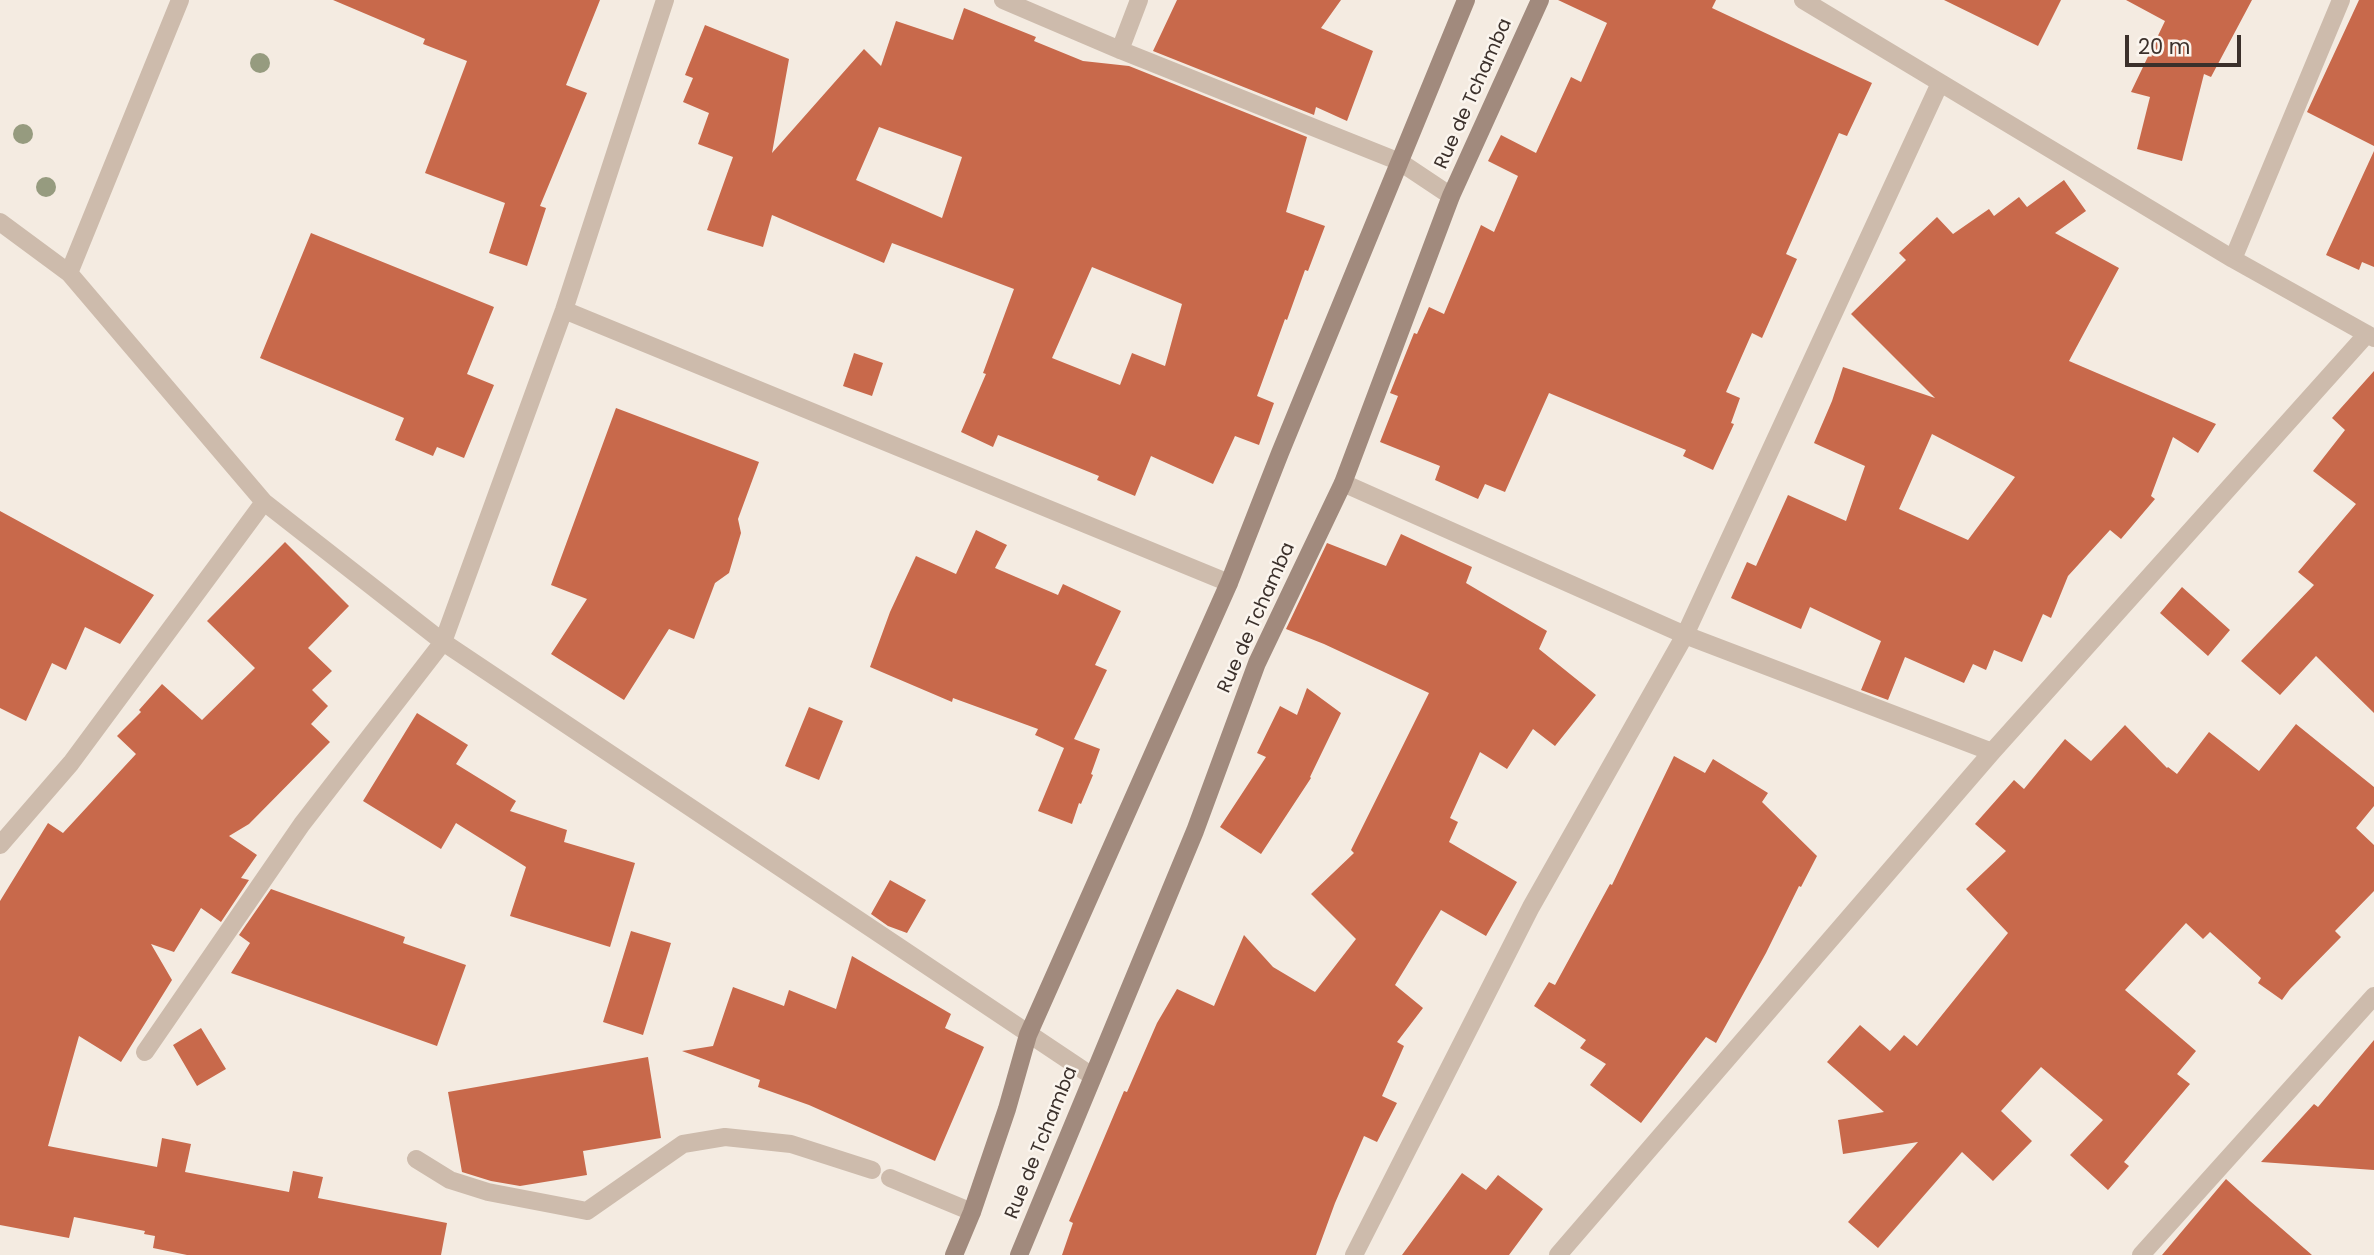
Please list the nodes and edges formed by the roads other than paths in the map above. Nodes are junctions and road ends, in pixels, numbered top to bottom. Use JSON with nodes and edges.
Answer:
{"nodes":[{"id":1,"x":180,"y":0,"type":"edge"},
{"id":2,"x":665,"y":0,"type":"edge"},
{"id":3,"x":1003,"y":0,"type":"edge"},
{"id":4,"x":1139,"y":0,"type":"edge"},
{"id":5,"x":1466,"y":0,"type":"edge"},
{"id":6,"x":1540,"y":0,"type":"edge"},
{"id":7,"x":1803,"y":0,"type":"edge"},
{"id":8,"x":2341,"y":0,"type":"edge"},
{"id":9,"x":1120,"y":50,"type":"junction"},
{"id":10,"x":1940,"y":83,"type":"junction"},
{"id":11,"x":1400,"y":162,"type":"junction"},
{"id":12,"x":1451,"y":196,"type":"junction"},
{"id":13,"x":0,"y":222,"type":"edge"},
{"id":14,"x":2233,"y":259,"type":"junction"},
{"id":15,"x":69,"y":273,"type":"junction"},
{"id":16,"x":564,"y":310,"type":"junction"},
{"id":17,"x":2370,"y":336,"type":"edge"},
{"id":18,"x":1343,"y":483,"type":"junction"},
{"id":19,"x":264,"y":502,"type":"junction"},
{"id":20,"x":1229,"y":583,"type":"junction"},
{"id":21,"x":1685,"y":635,"type":"junction"},
{"id":22,"x":443,"y":642,"type":"junction"},
{"id":23,"x":1992,"y":752,"type":"junction"},
{"id":24,"x":0,"y":845,"type":"edge"},
{"id":25,"x":2374,"y":996,"type":"edge"},
{"id":26,"x":1028,"y":1035,"type":"junction"},
{"id":27,"x":145,"y":1052,"type":"dead end"},
{"id":28,"x":1092,"y":1076,"type":"junction"},
{"id":29,"x":416,"y":1159,"type":"dead end"},
{"id":30,"x":872,"y":1170,"type":"dead end"},
{"id":31,"x":890,"y":1178,"type":"dead end"},
{"id":32,"x":972,"y":1212,"type":"junction"},
{"id":33,"x":954,"y":1255,"type":"edge"},
{"id":34,"x":1019,"y":1255,"type":"edge"},
{"id":35,"x":1354,"y":1255,"type":"edge"},
{"id":36,"x":1558,"y":1255,"type":"edge"},
{"id":37,"x":2141,"y":1255,"type":"edge"}],
"edges":[{"from":1,"to":15,"type":"street"},
{"from":2,"to":16,"type":"street"},
{"from":3,"to":9,"type":"street"},
{"from":4,"to":9,"type":"street"},
{"from":5,"to":11,"type":"street","name":"Rue de Tchamba"},
{"from":6,"to":12,"type":"street","name":"Rue de Tchamba"},
{"from":7,"to":10,"type":"street"},
{"from":8,"to":14,"type":"street"},
{"from":9,"to":11,"type":"street"},
{"from":10,"to":14,"type":"street"},
{"from":10,"to":21,"type":"street"},
{"from":11,"to":12,"type":"street"},
{"from":11,"to":20,"type":"street","name":"Rue de Tchamba"},
{"from":12,"to":18,"type":"street","name":"Rue de Tchamba"},
{"from":13,"to":15,"type":"street"},
{"from":14,"to":17,"type":"street"},
{"from":15,"to":19,"type":"street"},
{"from":16,"to":20,"type":"street"},
{"from":16,"to":22,"type":"street"},
{"from":17,"to":23,"type":"street"},
{"from":18,"to":21,"type":"street"},
{"from":18,"to":28,"type":"street","name":"Rue de Tchamba"},
{"from":19,"to":22,"type":"street"},
{"from":19,"to":24,"type":"street"},
{"from":20,"to":26,"type":"street","name":"Rue de Tchamba"},
{"from":21,"to":23,"type":"street"},
{"from":21,"to":35,"type":"street"},
{"from":22,"to":26,"type":"street"},
{"from":22,"to":27,"type":"street"},
{"from":23,"to":36,"type":"street"},
{"from":25,"to":37,"type":"street"},
{"from":26,"to":28,"type":"street"},
{"from":26,"to":32,"type":"street","name":"Rue de Tchamba"},
{"from":28,"to":34,"type":"street","name":"Rue de Tchamba"},
{"from":29,"to":30,"type":"street"},
{"from":31,"to":32,"type":"street"},
{"from":32,"to":33,"type":"street","name":"Rue de Tchamba"}]}
